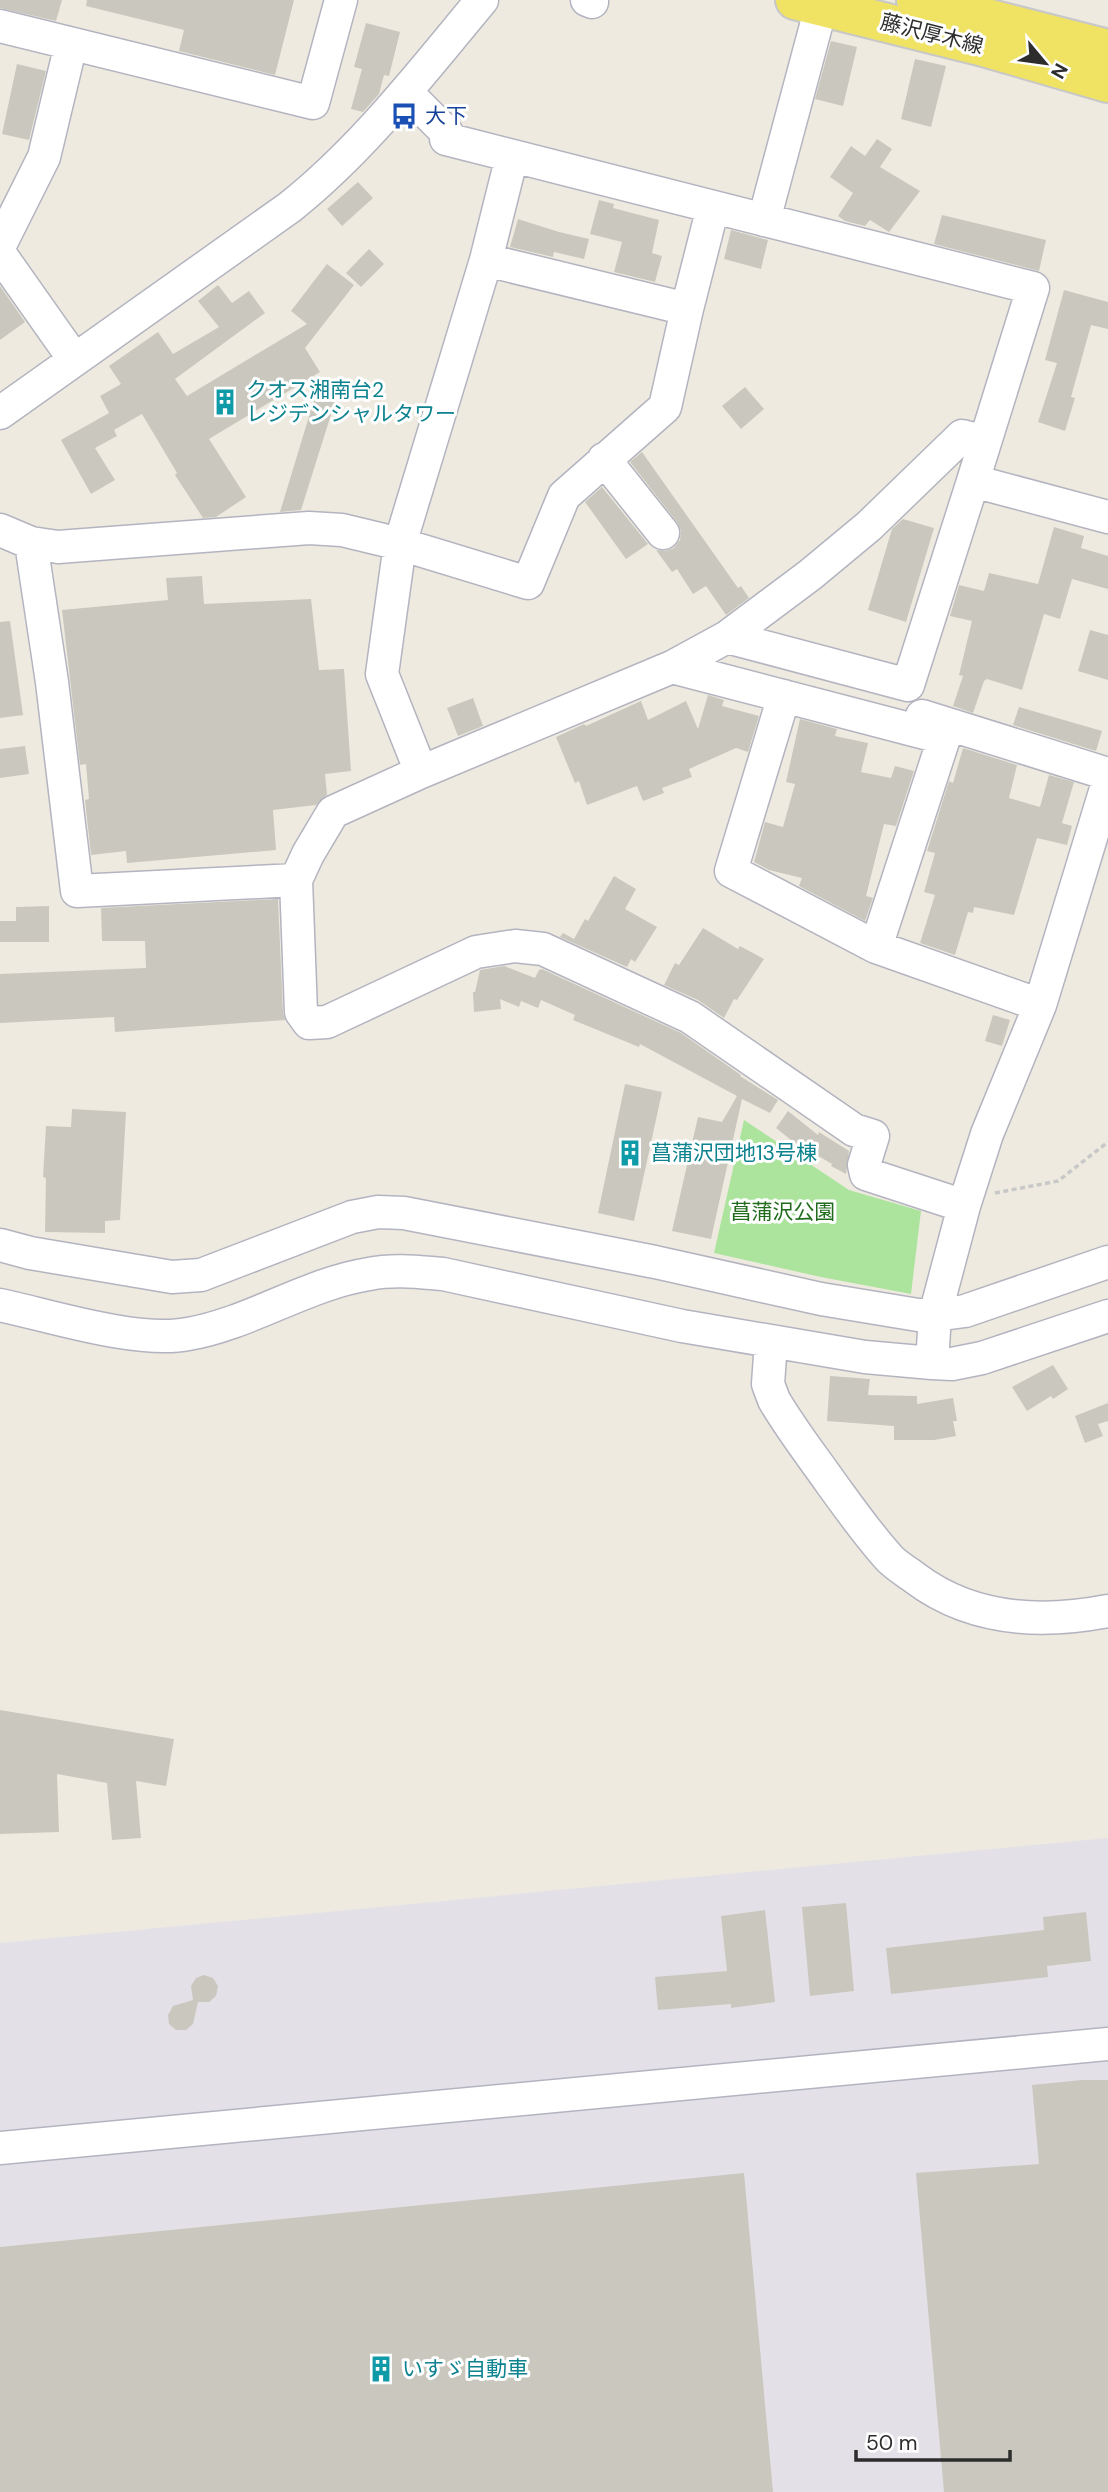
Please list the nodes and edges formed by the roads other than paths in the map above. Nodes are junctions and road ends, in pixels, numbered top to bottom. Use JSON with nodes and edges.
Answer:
{"nodes":[{"id":1,"x":341,"y":0,"type":"edge"},
{"id":2,"x":482,"y":0,"type":"edge"},
{"id":3,"x":916,"y":0,"type":"edge"},
{"id":4,"x":808,"y":3,"type":"edge"},
{"id":5,"x":0,"y":26,"type":"edge"},
{"id":6,"x":72,"y":44,"type":"junction"},
{"id":7,"x":1108,"y":49,"type":"edge"},
{"id":8,"x":1108,"y":82,"type":"edge"},
{"id":9,"x":405,"y":92,"type":"junction"},
{"id":10,"x":512,"y":156,"type":"junction"},
{"id":11,"x":713,"y":207,"type":"junction"},
{"id":12,"x":765,"y":220,"type":"junction"},
{"id":13,"x":0,"y":245,"type":"edge"},
{"id":14,"x":0,"y":254,"type":"edge"},
{"id":15,"x":486,"y":260,"type":"junction"},
{"id":16,"x":687,"y":309,"type":"junction"},
{"id":17,"x":74,"y":359,"type":"junction"},
{"id":18,"x":0,"y":413,"type":"edge"},
{"id":19,"x":985,"y":442,"type":"junction"},
{"id":20,"x":604,"y":458,"type":"junction"},
{"id":21,"x":973,"y":481,"type":"junction"},
{"id":22,"x":1108,"y":517,"type":"edge"},
{"id":23,"x":0,"y":530,"type":"edge"},
{"id":24,"x":663,"y":533,"type":"dead end"},
{"id":25,"x":31,"y":543,"type":"junction"},
{"id":26,"x":400,"y":544,"type":"junction"},
{"id":27,"x":718,"y":643,"type":"junction"},
{"id":28,"x":672,"y":667,"type":"junction"},
{"id":29,"x":784,"y":696,"type":"junction"},
{"id":30,"x":421,"y":772,"type":"junction"},
{"id":31,"x":1108,"y":774,"type":"edge"},
{"id":32,"x":1108,"y":782,"type":"edge"},
{"id":33,"x":296,"y":880,"type":"junction"},
{"id":34,"x":876,"y":947,"type":"junction"},
{"id":35,"x":1040,"y":1004,"type":"junction"},
{"id":36,"x":964,"y":1206,"type":"junction"},
{"id":37,"x":0,"y":1245,"type":"edge"},
{"id":38,"x":1108,"y":1262,"type":"edge"},
{"id":39,"x":0,"y":1305,"type":"edge"},
{"id":40,"x":935,"y":1315,"type":"junction"},
{"id":41,"x":1108,"y":1316,"type":"edge"},
{"id":42,"x":771,"y":1342,"type":"junction"},
{"id":43,"x":932,"y":1363,"type":"junction"},
{"id":44,"x":1108,"y":1611,"type":"edge"},
{"id":45,"x":1108,"y":2024,"type":"edge"},
{"id":46,"x":1108,"y":2044,"type":"edge"},
{"id":47,"x":0,"y":2126,"type":"edge"},
{"id":48,"x":0,"y":2148,"type":"edge"}],
"edges":[{"from":1,"to":6,"type":"street"},
{"from":2,"to":9,"type":"street"},
{"from":3,"to":7,"type":"main road","name":"藤沢厚木線"},
{"from":4,"to":8,"type":"main road","name":"藤沢厚木線"},
{"from":4,"to":12,"type":"street"},
{"from":5,"to":6,"type":"street"},
{"from":6,"to":13,"type":"street"},
{"from":9,"to":10,"type":"street"},
{"from":9,"to":17,"type":"street"},
{"from":10,"to":11,"type":"street"},
{"from":10,"to":15,"type":"street"},
{"from":11,"to":12,"type":"street"},
{"from":11,"to":16,"type":"street"},
{"from":12,"to":19,"type":"street"},
{"from":14,"to":17,"type":"street"},
{"from":15,"to":16,"type":"street"},
{"from":15,"to":26,"type":"street"},
{"from":16,"to":20,"type":"street"},
{"from":17,"to":18,"type":"street"},
{"from":19,"to":21,"type":"street"},
{"from":19,"to":27,"type":"street"},
{"from":20,"to":24,"type":"street"},
{"from":20,"to":26,"type":"street"},
{"from":21,"to":22,"type":"street"},
{"from":21,"to":27,"type":"street"},
{"from":23,"to":25,"type":"street"},
{"from":25,"to":26,"type":"street"},
{"from":25,"to":33,"type":"street"},
{"from":26,"to":30,"type":"street"},
{"from":27,"to":28,"type":"street"},
{"from":27,"to":31,"type":"street"},
{"from":28,"to":29,"type":"street"},
{"from":28,"to":30,"type":"street"},
{"from":29,"to":34,"type":"street"},
{"from":29,"to":34,"type":"street"},
{"from":30,"to":33,"type":"street"},
{"from":32,"to":35,"type":"street"},
{"from":33,"to":36,"type":"street"},
{"from":34,"to":35,"type":"street"},
{"from":35,"to":36,"type":"street"},
{"from":36,"to":40,"type":"street"},
{"from":37,"to":40,"type":"street"},
{"from":38,"to":40,"type":"street"},
{"from":39,"to":42,"type":"street"},
{"from":40,"to":43,"type":"street"},
{"from":41,"to":43,"type":"street"},
{"from":42,"to":43,"type":"street"},
{"from":42,"to":44,"type":"street"},
{"from":45,"to":47,"type":"street"},
{"from":46,"to":48,"type":"street"}]}
